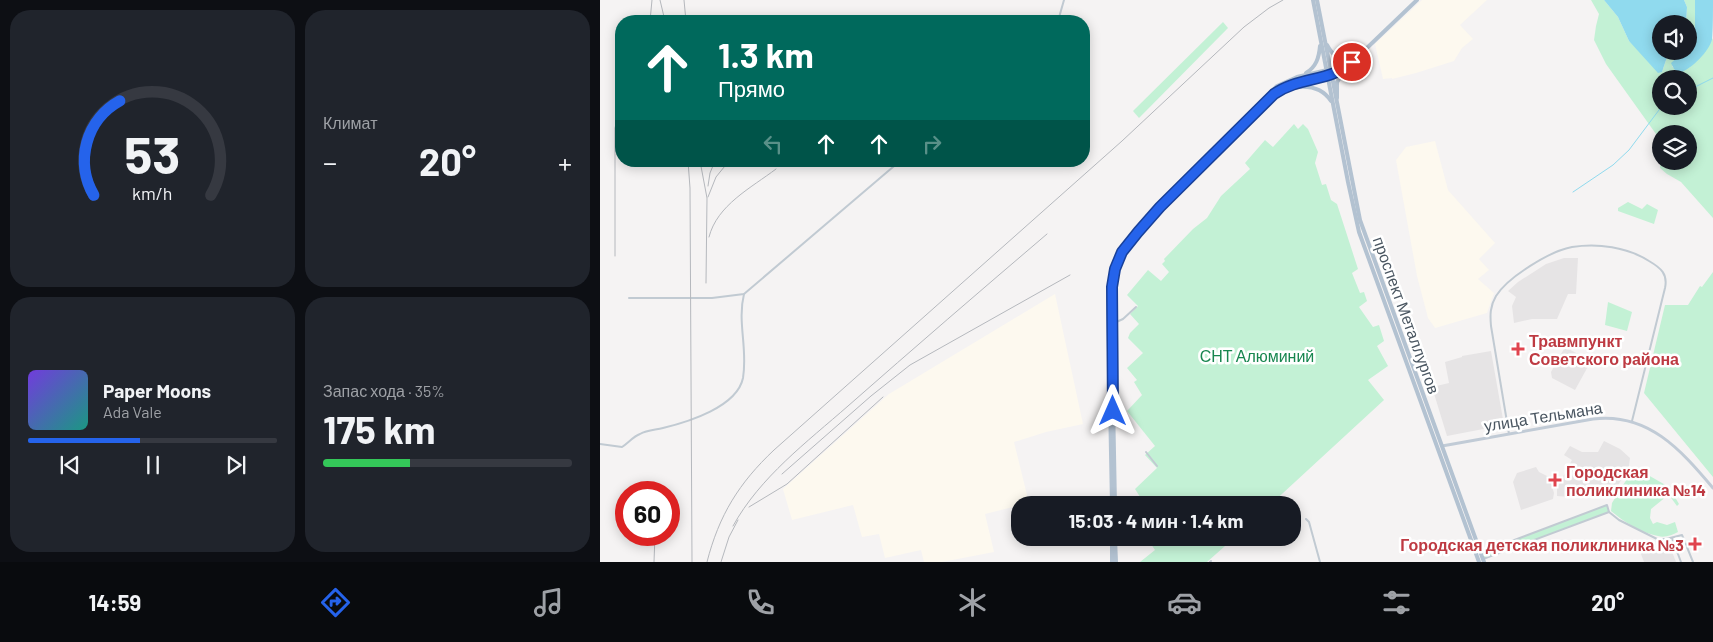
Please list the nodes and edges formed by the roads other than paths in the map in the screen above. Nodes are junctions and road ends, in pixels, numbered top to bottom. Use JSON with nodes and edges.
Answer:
{"nodes":[{"id":1,"x":1064,"y":0,"type":"edge"},
{"id":2,"x":1313,"y":0,"type":"edge"},
{"id":3,"x":1317,"y":0,"type":"edge"},
{"id":4,"x":1417,"y":0,"type":"edge"},
{"id":5,"x":1060,"y":15,"type":"edge"},
{"id":6,"x":1322,"y":40,"type":"junction"},
{"id":7,"x":1362,"y":52,"type":"junction"},
{"id":8,"x":1328,"y":73,"type":"junction"},
{"id":9,"x":1297,"y":77,"type":"junction"},
{"id":10,"x":1274,"y":94,"type":"junction"},
{"id":11,"x":1334,"y":104,"type":"junction"},
{"id":12,"x":893,"y":167,"type":"edge"},
{"id":13,"x":744,"y":294,"type":"junction"},
{"id":14,"x":629,"y":298,"type":"dead end"},
{"id":15,"x":1136,"y":307,"type":"dead end"},
{"id":16,"x":1112,"y":324,"type":"junction"},
{"id":17,"x":1632,"y":422,"type":"junction"},
{"id":18,"x":1509,"y":434,"type":"junction"},
{"id":19,"x":600,"y":444,"type":"edge"},
{"id":20,"x":1440,"y":446,"type":"junction"},
{"id":21,"x":1146,"y":452,"type":"dead end"},
{"id":22,"x":1157,"y":466,"type":"dead end"},
{"id":23,"x":1713,"y":488,"type":"edge"},
{"id":24,"x":1113,"y":496,"type":"edge"},
{"id":25,"x":1113,"y":496,"type":"edge"},
{"id":26,"x":1609,"y":512,"type":"junction"},
{"id":27,"x":1306,"y":519,"type":"dead end"},
{"id":28,"x":1672,"y":538,"type":"junction"},
{"id":29,"x":1114,"y":546,"type":"edge"},
{"id":30,"x":1478,"y":553,"type":"junction"},
{"id":31,"x":1481,"y":561,"type":"edge"},
{"id":32,"x":1114,"y":562,"type":"edge"},
{"id":33,"x":1320,"y":562,"type":"edge"},
{"id":34,"x":1681,"y":562,"type":"edge"},
{"id":35,"x":1693,"y":562,"type":"edge"}],
"edges":[{"from":1,"to":5,"type":"street"},
{"from":2,"to":6,"type":"main road"},
{"from":3,"to":6,"type":"main road"},
{"from":4,"to":7,"type":"main road"},
{"from":6,"to":7,"type":"main road"},
{"from":6,"to":8,"type":"main road","name":"проспект Металлургов"},
{"from":6,"to":9,"type":"main road"},
{"from":7,"to":8,"type":"main road"},
{"from":7,"to":11,"type":"main road"},
{"from":8,"to":9,"type":"main road"},
{"from":8,"to":10,"type":"main road"},
{"from":8,"to":11,"type":"main road","name":"проспект Металлургов"},
{"from":9,"to":24,"type":"main road"},
{"from":10,"to":11,"type":"main road"},
{"from":10,"to":16,"type":"main road"},
{"from":11,"to":20,"type":"main road","name":"проспект Металлургов"},
{"from":12,"to":13,"type":"street"},
{"from":13,"to":14,"type":"street"},
{"from":13,"to":19,"type":"street"},
{"from":15,"to":16,"type":"street"},
{"from":16,"to":25,"type":"main road"},
{"from":17,"to":18,"type":"main road","name":"улица Тельмана"},
{"from":17,"to":18,"type":"street"},
{"from":17,"to":23,"type":"main road","name":"улица Тельмана"},
{"from":18,"to":20,"type":"main road","name":"улица Тельмана"},
{"from":20,"to":30,"type":"main road","name":"проспект Металлургов"},
{"from":21,"to":22,"type":"street"},
{"from":26,"to":28,"type":"street"},
{"from":26,"to":30,"type":"street"},
{"from":26,"to":31,"type":"street"},
{"from":27,"to":33,"type":"street"},
{"from":28,"to":34,"type":"street"},
{"from":28,"to":35,"type":"street"},
{"from":29,"to":32,"type":"main road"},
{"from":30,"to":31,"type":"main road","name":"проспект Металлургов"}]}
